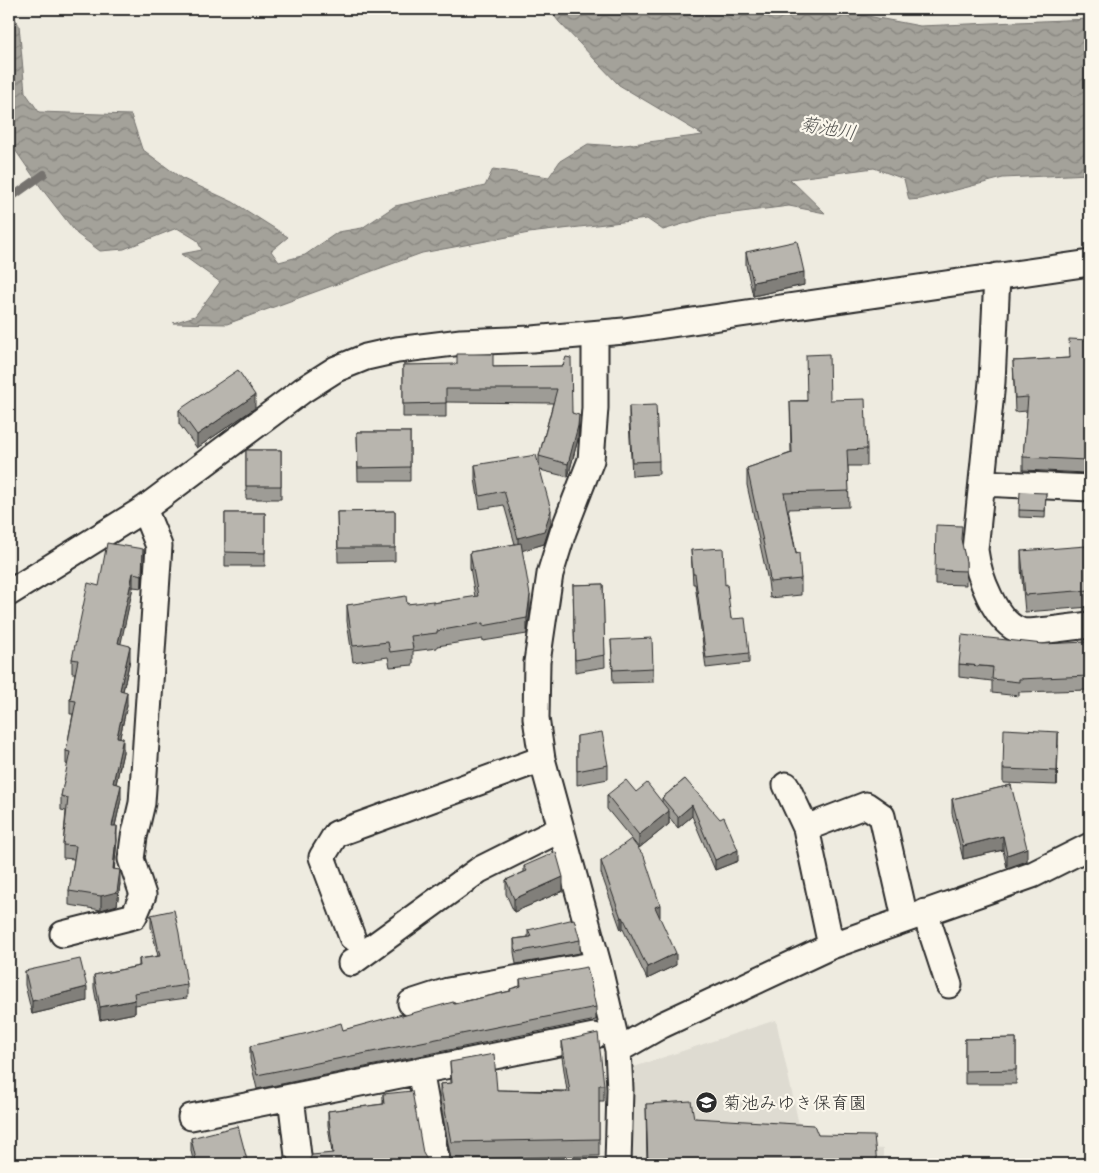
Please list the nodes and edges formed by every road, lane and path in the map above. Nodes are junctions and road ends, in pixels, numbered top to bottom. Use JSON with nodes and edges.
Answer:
{"nodes":[{"id":1,"x":1090,"y":263,"type":"edge"},
{"id":2,"x":997,"y":276,"type":"junction"},
{"id":3,"x":595,"y":334,"type":"junction"},
{"id":4,"x":982,"y":483,"type":"junction"},
{"id":5,"x":1090,"y":488,"type":"edge"},
{"id":6,"x":144,"y":510,"type":"junction"},
{"id":7,"x":9,"y":593,"type":"edge"},
{"id":8,"x":1090,"y":625,"type":"edge"},
{"id":9,"x":542,"y":759,"type":"junction"},
{"id":10,"x":786,"y":785,"type":"dead end"},
{"id":11,"x":806,"y":828,"type":"junction"},
{"id":12,"x":562,"y":829,"type":"junction"},
{"id":13,"x":1090,"y":846,"type":"edge"},
{"id":14,"x":915,"y":915,"type":"junction"},
{"id":15,"x":63,"y":934,"type":"dead end"},
{"id":16,"x":352,"y":937,"type":"dead end"},
{"id":17,"x":831,"y":946,"type":"junction"},
{"id":18,"x":351,"y":963,"type":"dead end"},
{"id":19,"x":598,"y":964,"type":"junction"},
{"id":20,"x":949,"y":985,"type":"dead end"},
{"id":21,"x":411,"y":1003,"type":"dead end"},
{"id":22,"x":616,"y":1040,"type":"junction"},
{"id":23,"x":420,"y":1070,"type":"junction"},
{"id":24,"x":291,"y":1097,"type":"junction"},
{"id":25,"x":191,"y":1117,"type":"dead end"},
{"id":26,"x":299,"y":1164,"type":"edge"},
{"id":27,"x":437,"y":1164,"type":"edge"},
{"id":28,"x":618,"y":1164,"type":"edge"}],
"edges":[{"from":1,"to":2,"type":"street"},
{"from":2,"to":3,"type":"street"},
{"from":2,"to":4,"type":"street"},
{"from":3,"to":6,"type":"street"},
{"from":3,"to":9,"type":"street"},
{"from":4,"to":5,"type":"street"},
{"from":4,"to":8,"type":"street"},
{"from":6,"to":7,"type":"street"},
{"from":6,"to":15,"type":"street"},
{"from":9,"to":12,"type":"street"},
{"from":9,"to":16,"type":"street"},
{"from":10,"to":11,"type":"street"},
{"from":11,"to":14,"type":"street"},
{"from":11,"to":17,"type":"street"},
{"from":12,"to":18,"type":"street"},
{"from":12,"to":19,"type":"street"},
{"from":13,"to":14,"type":"street"},
{"from":14,"to":17,"type":"street"},
{"from":14,"to":20,"type":"street"},
{"from":17,"to":22,"type":"street"},
{"from":19,"to":21,"type":"street"},
{"from":19,"to":22,"type":"street"},
{"from":22,"to":23,"type":"street"},
{"from":22,"to":28,"type":"street"},
{"from":23,"to":24,"type":"street"},
{"from":23,"to":27,"type":"street"},
{"from":24,"to":25,"type":"street"},
{"from":24,"to":26,"type":"street"}]}
